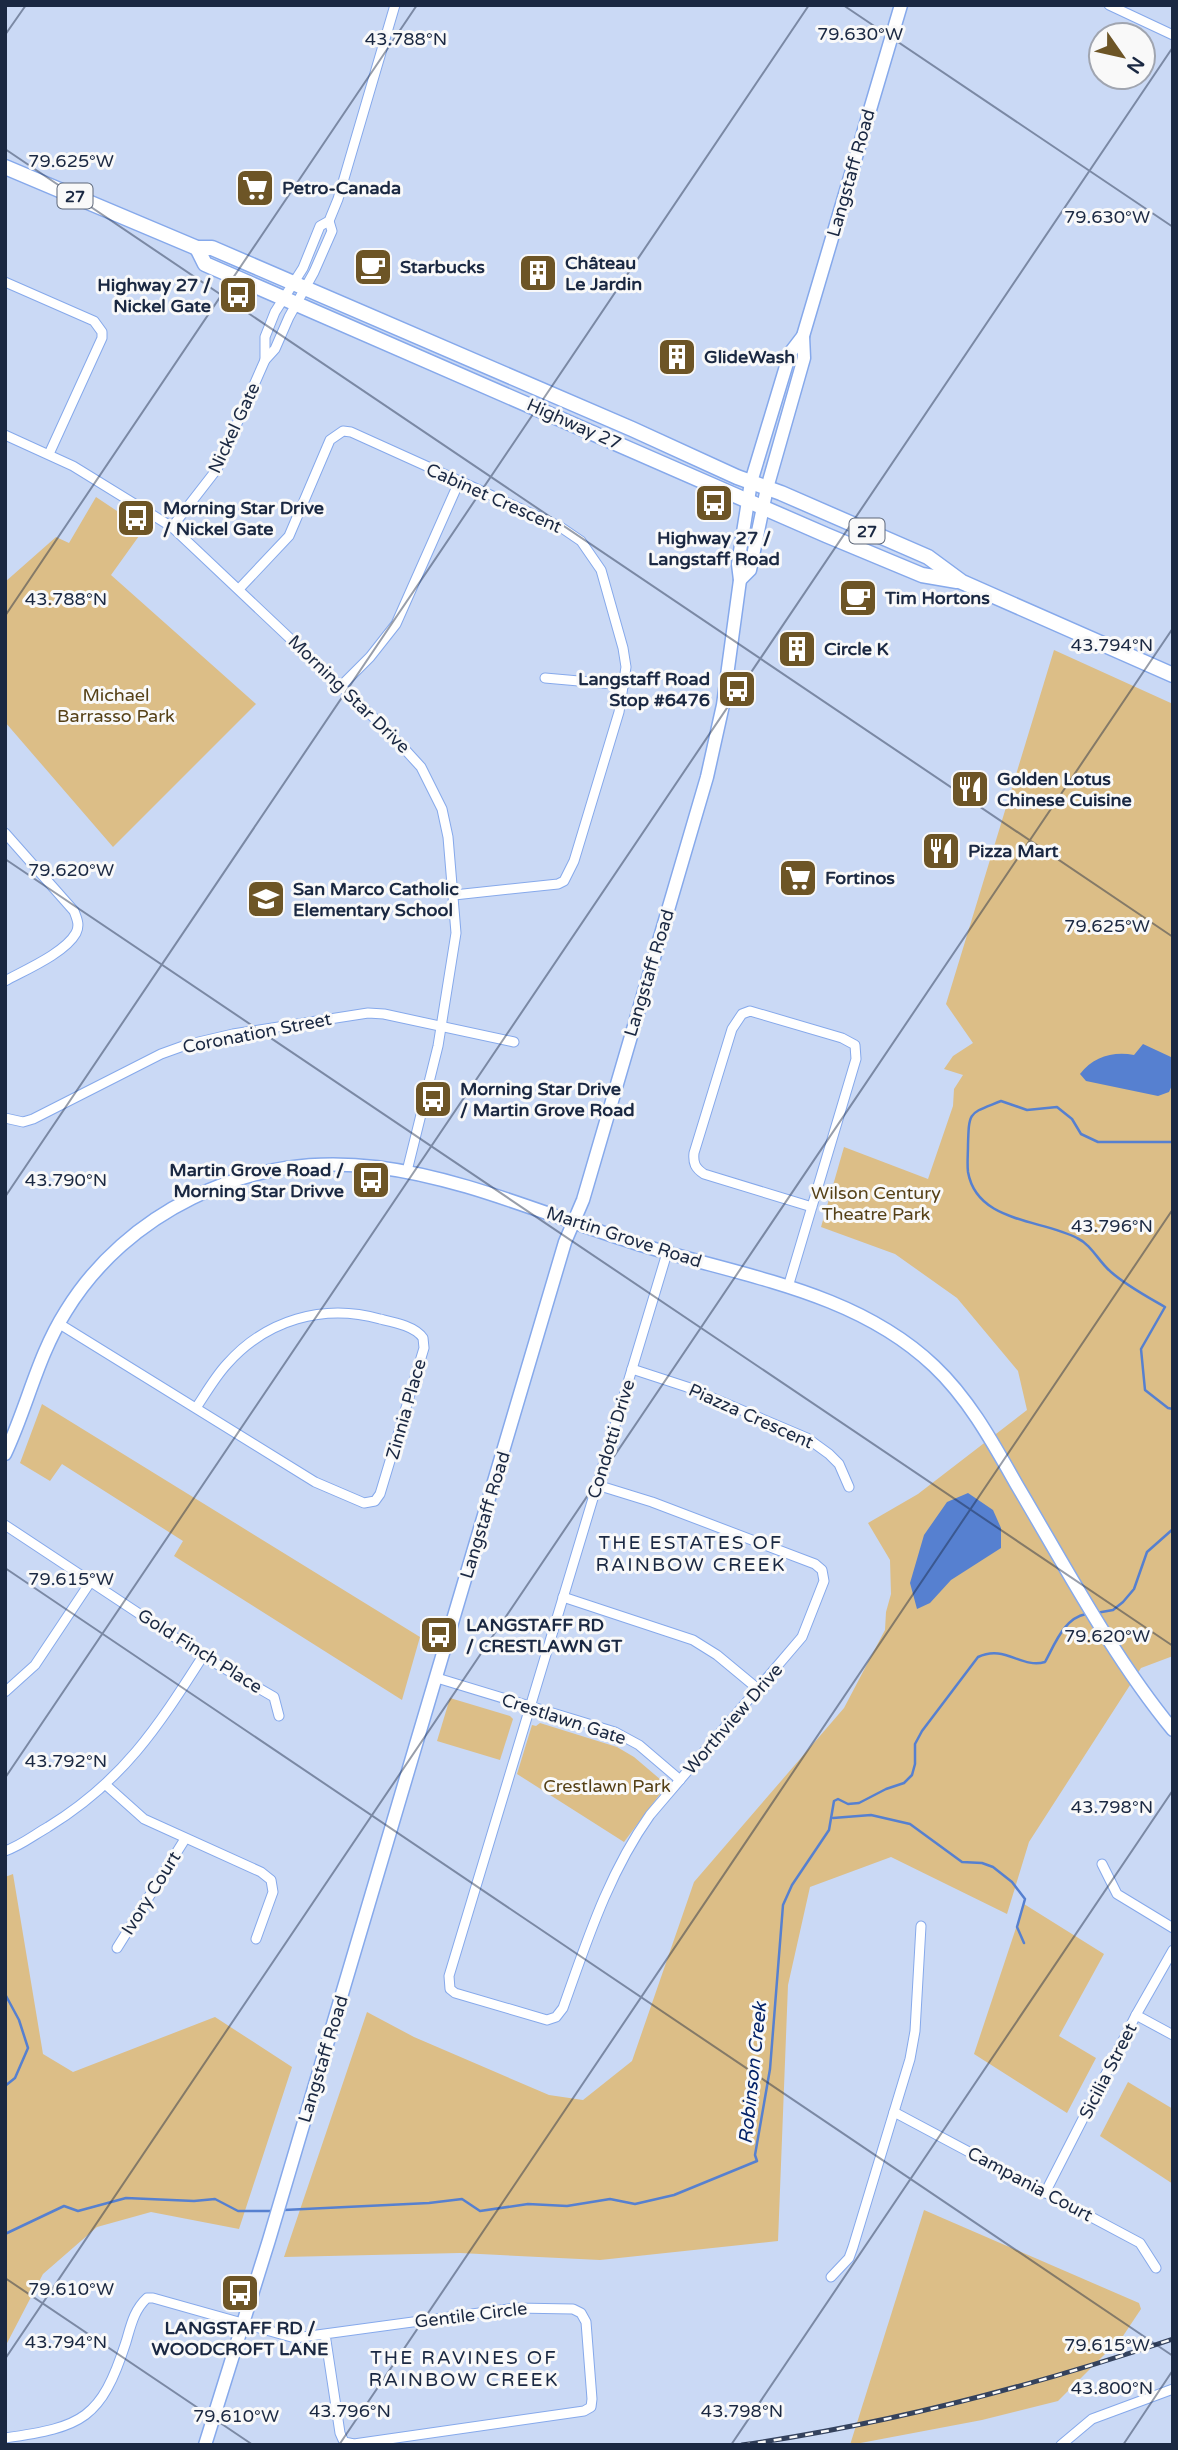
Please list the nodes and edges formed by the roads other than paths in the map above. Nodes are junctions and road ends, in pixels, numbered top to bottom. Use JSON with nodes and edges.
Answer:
{"nodes":[{"id":1,"x":395,"y":5,"type":"edge"},
{"id":2,"x":1109,"y":5,"type":"edge"},
{"id":3,"x":899,"y":7,"type":"edge"},
{"id":4,"x":1173,"y":35,"type":"edge"},
{"id":5,"x":5,"y":167,"type":"edge"},
{"id":6,"x":197,"y":248,"type":"junction"},
{"id":7,"x":5,"y":282,"type":"edge"},
{"id":8,"x":299,"y":286,"type":"junction"},
{"id":9,"x":290,"y":301,"type":"junction"},
{"id":10,"x":803,"y":336,"type":"junction"},
{"id":11,"x":265,"y":360,"type":"junction"},
{"id":12,"x":5,"y":435,"type":"edge"},
{"id":13,"x":49,"y":454,"type":"junction"},
{"id":14,"x":459,"y":482,"type":"junction"},
{"id":15,"x":751,"y":482,"type":"junction"},
{"id":16,"x":768,"y":488,"type":"junction"},
{"id":17,"x":747,"y":501,"type":"junction"},
{"id":18,"x":763,"y":508,"type":"junction"},
{"id":19,"x":172,"y":527,"type":"junction"},
{"id":20,"x":740,"y":580,"type":"junction"},
{"id":21,"x":962,"y":582,"type":"junction"},
{"id":22,"x":239,"y":589,"type":"junction"},
{"id":23,"x":1173,"y":675,"type":"edge"},
{"id":24,"x":545,"y":678,"type":"dead end"},
{"id":25,"x":624,"y":685,"type":"junction"},
{"id":26,"x":341,"y":686,"type":"junction"},
{"id":27,"x":5,"y":833,"type":"edge"},
{"id":28,"x":454,"y":895,"type":"junction"},
{"id":29,"x":5,"y":981,"type":"edge"},
{"id":30,"x":441,"y":1026,"type":"junction"},
{"id":31,"x":514,"y":1042,"type":"dead end"},
{"id":32,"x":5,"y":1118,"type":"edge"},
{"id":33,"x":407,"y":1171,"type":"junction"},
{"id":34,"x":812,"y":1207,"type":"junction"},
{"id":35,"x":573,"y":1222,"type":"junction"},
{"id":36,"x":667,"y":1253,"type":"junction"},
{"id":37,"x":788,"y":1287,"type":"junction"},
{"id":38,"x":58,"y":1323,"type":"junction"},
{"id":39,"x":632,"y":1369,"type":"junction"},
{"id":40,"x":196,"y":1408,"type":"junction"},
{"id":41,"x":5,"y":1454,"type":"edge"},
{"id":42,"x":597,"y":1485,"type":"junction"},
{"id":43,"x":849,"y":1487,"type":"dead end"},
{"id":44,"x":5,"y":1525,"type":"edge"},
{"id":45,"x":91,"y":1581,"type":"junction"},
{"id":46,"x":563,"y":1597,"type":"junction"},
{"id":47,"x":203,"y":1656,"type":"junction"},
{"id":48,"x":437,"y":1678,"type":"junction"},
{"id":49,"x":758,"y":1689,"type":"junction"},
{"id":50,"x":5,"y":1692,"type":"edge"},
{"id":51,"x":530,"y":1706,"type":"junction"},
{"id":52,"x":279,"y":1716,"type":"dead end"},
{"id":53,"x":1173,"y":1730,"type":"edge"},
{"id":54,"x":680,"y":1780,"type":"junction"},
{"id":55,"x":106,"y":1785,"type":"junction"},
{"id":56,"x":185,"y":1839,"type":"junction"},
{"id":57,"x":5,"y":1851,"type":"edge"},
{"id":58,"x":1102,"y":1864,"type":"dead end"},
{"id":59,"x":921,"y":1926,"type":"dead end"},
{"id":60,"x":1173,"y":1928,"type":"edge"},
{"id":61,"x":256,"y":1939,"type":"dead end"},
{"id":62,"x":117,"y":1948,"type":"dead end"},
{"id":63,"x":1173,"y":1950,"type":"edge"},
{"id":64,"x":1136,"y":2015,"type":"junction"},
{"id":65,"x":1173,"y":2035,"type":"edge"},
{"id":66,"x":894,"y":2112,"type":"junction"},
{"id":67,"x":1045,"y":2193,"type":"junction"},
{"id":68,"x":1156,"y":2267,"type":"dead end"},
{"id":69,"x":831,"y":2277,"type":"dead end"},
{"id":70,"x":242,"y":2323,"type":"junction"},
{"id":71,"x":325,"y":2334,"type":"junction"},
{"id":72,"x":1173,"y":2389,"type":"edge"},
{"id":73,"x":5,"y":2438,"type":"edge"},
{"id":74,"x":205,"y":2445,"type":"edge"},
{"id":75,"x":1061,"y":2445,"type":"edge"}],
"edges":[{"from":1,"to":8,"type":"street"},
{"from":2,"to":4,"type":"street"},
{"from":3,"to":10,"type":"street","name":"Langstaff Road"},
{"from":5,"to":6,"type":"main road","name":"Highway 27","number":"27"},
{"from":6,"to":8,"type":"main road","name":"Highway 27","number":"27"},
{"from":6,"to":9,"type":"main road","name":"Highway 27","number":"27"},
{"from":7,"to":13,"type":"street"},
{"from":8,"to":9,"type":"street"},
{"from":8,"to":15,"type":"main road","name":"Highway 27","number":"27"},
{"from":9,"to":11,"type":"street","name":"Nickel Gate"},
{"from":9,"to":11,"type":"street","name":"Nickel Gate"},
{"from":9,"to":17,"type":"main road","name":"Highway 27","number":"27"},
{"from":10,"to":15,"type":"street","name":"Langstaff Road"},
{"from":10,"to":16,"type":"street","name":"Langstaff Road"},
{"from":11,"to":19,"type":"street","name":"Nickel Gate"},
{"from":12,"to":13,"type":"street","name":"Morning Star Drive"},
{"from":13,"to":19,"type":"street","name":"Morning Star Drive"},
{"from":14,"to":22,"type":"street","name":"Cabinet Crescent"},
{"from":14,"to":25,"type":"street","name":"Cabinet Crescent"},
{"from":14,"to":26,"type":"street"},
{"from":15,"to":16,"type":"main road","name":"Highway 27","number":"27"},
{"from":15,"to":17,"type":"street","name":"Langstaff Road"},
{"from":16,"to":18,"type":"street","name":"Langstaff Road"},
{"from":16,"to":21,"type":"main road","name":"Highway 27","number":"27"},
{"from":17,"to":18,"type":"main road","name":"Highway 27","number":"27"},
{"from":17,"to":20,"type":"street","name":"Langstaff Road"},
{"from":18,"to":20,"type":"street","name":"Langstaff Road"},
{"from":18,"to":21,"type":"main road","name":"Highway 27","number":"27"},
{"from":19,"to":22,"type":"street","name":"Morning Star Drive"},
{"from":20,"to":35,"type":"street","name":"Langstaff Road"},
{"from":21,"to":23,"type":"main road","name":"Highway 27","number":"27"},
{"from":22,"to":26,"type":"street","name":"Morning Star Drive"},
{"from":24,"to":25,"type":"street"},
{"from":25,"to":28,"type":"street","name":"Cabinet Crescent"},
{"from":26,"to":28,"type":"street","name":"Morning Star Drive"},
{"from":27,"to":29,"type":"street"},
{"from":28,"to":30,"type":"street","name":"Morning Star Drive"},
{"from":30,"to":31,"type":"street","name":"Coronation Street"},
{"from":30,"to":32,"type":"street","name":"Coronation Street"},
{"from":30,"to":33,"type":"street","name":"Morning Star Drive"},
{"from":33,"to":35,"type":"street","name":"Martin Grove Road"},
{"from":33,"to":38,"type":"street","name":"Martin Grove Road"},
{"from":34,"to":34,"type":"street"},
{"from":34,"to":37,"type":"street"},
{"from":35,"to":36,"type":"street","name":"Martin Grove Road"},
{"from":35,"to":48,"type":"street","name":"Langstaff Road"},
{"from":36,"to":37,"type":"street","name":"Martin Grove Road"},
{"from":36,"to":39,"type":"street","name":"Condotti Drive"},
{"from":37,"to":53,"type":"street","name":"Martin Grove Road"},
{"from":38,"to":40,"type":"street","name":"Zinnia Place"},
{"from":38,"to":41,"type":"street","name":"Martin Grove Road"},
{"from":39,"to":42,"type":"street","name":"Condotti Drive"},
{"from":39,"to":43,"type":"street","name":"Piazza Crescent"},
{"from":40,"to":40,"type":"street","name":"Zinnia Place"},
{"from":42,"to":46,"type":"street","name":"Condotti Drive"},
{"from":42,"to":49,"type":"street","name":"Worthview Drive"},
{"from":44,"to":45,"type":"street","name":"Gold Finch Place"},
{"from":45,"to":47,"type":"street","name":"Gold Finch Place"},
{"from":45,"to":50,"type":"street"},
{"from":46,"to":49,"type":"street"},
{"from":46,"to":51,"type":"street","name":"Condotti Drive"},
{"from":47,"to":52,"type":"street","name":"Gold Finch Place"},
{"from":47,"to":55,"type":"street"},
{"from":48,"to":51,"type":"street","name":"Crestlawn Gate"},
{"from":48,"to":70,"type":"street","name":"Langstaff Road"},
{"from":49,"to":54,"type":"street","name":"Worthview Drive"},
{"from":51,"to":54,"type":"street","name":"Crestlawn Gate"},
{"from":51,"to":54,"type":"street","name":"Worthview Drive"},
{"from":55,"to":56,"type":"street"},
{"from":55,"to":57,"type":"street"},
{"from":56,"to":61,"type":"street"},
{"from":56,"to":62,"type":"street","name":"Ivory Court"},
{"from":58,"to":60,"type":"street"},
{"from":59,"to":66,"type":"street"},
{"from":63,"to":64,"type":"street","name":"Sicilia Street"},
{"from":64,"to":65,"type":"street"},
{"from":64,"to":67,"type":"street","name":"Sicilia Street"},
{"from":66,"to":67,"type":"street","name":"Campania Court"},
{"from":66,"to":69,"type":"street"},
{"from":67,"to":68,"type":"street","name":"Campania Court"},
{"from":70,"to":71,"type":"street","name":"Gentile Circle"},
{"from":70,"to":73,"type":"street","name":"Gentile Circle"},
{"from":70,"to":74,"type":"street","name":"Langstaff Road"},
{"from":71,"to":71,"type":"street","name":"Gentile Circle"},
{"from":72,"to":75,"type":"street"}]}
